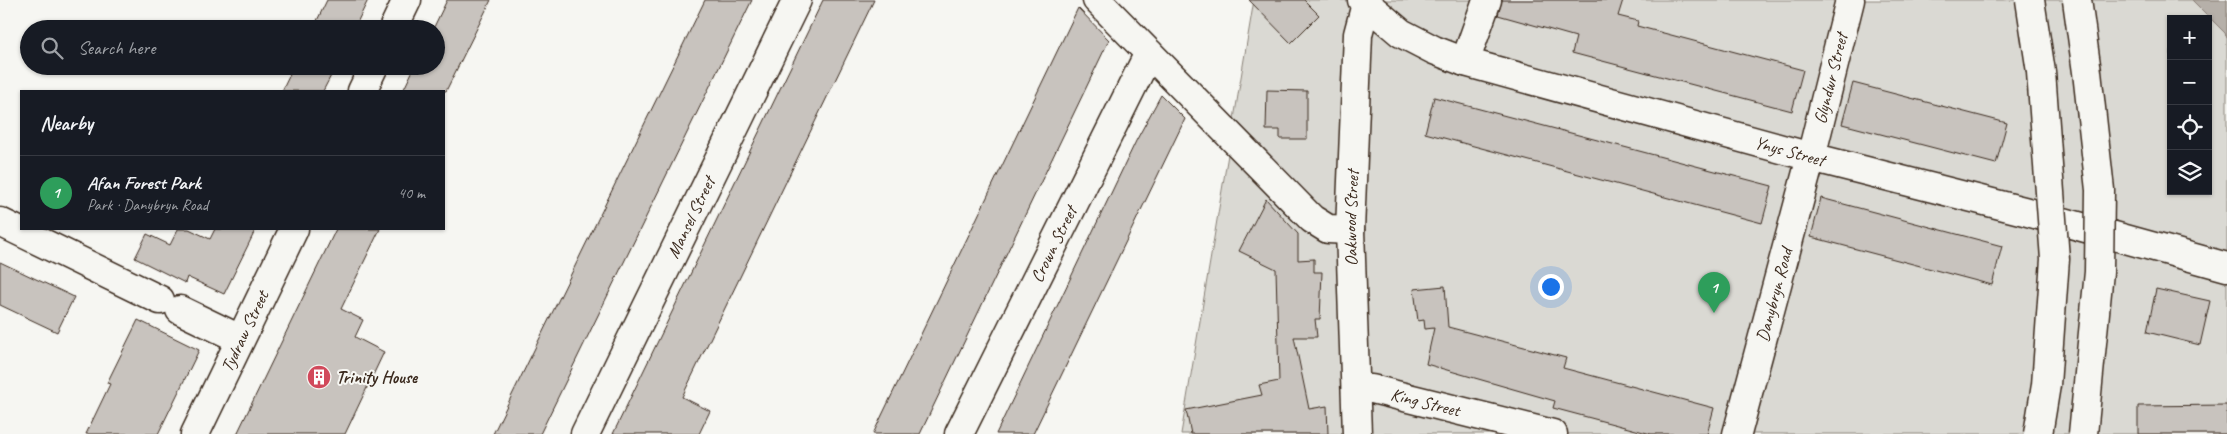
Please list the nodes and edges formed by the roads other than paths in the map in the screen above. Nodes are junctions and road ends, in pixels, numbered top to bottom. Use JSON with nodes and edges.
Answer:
{"nodes":[{"id":1,"x":407,"y":0,"type":"edge"},
{"id":2,"x":796,"y":0,"type":"edge"},
{"id":3,"x":1097,"y":0,"type":"edge"},
{"id":4,"x":1487,"y":0,"type":"edge"},
{"id":5,"x":1850,"y":0,"type":"edge"},
{"id":6,"x":2030,"y":0,"type":"edge"},
{"id":7,"x":2077,"y":0,"type":"edge"},
{"id":8,"x":1364,"y":2,"type":"edge"},
{"id":9,"x":397,"y":20,"type":"edge"},
{"id":10,"x":1149,"y":53,"type":"junction"},
{"id":11,"x":1466,"y":62,"type":"junction"},
{"id":12,"x":370,"y":75,"type":"edge"},
{"id":13,"x":362,"y":90,"type":"edge"},
{"id":14,"x":1811,"y":157,"type":"junction"},
{"id":15,"x":0,"y":222,"type":"edge"},
{"id":16,"x":294,"y":230,"type":"edge"},
{"id":17,"x":1350,"y":230,"type":"junction"},
{"id":18,"x":2227,"y":266,"type":"edge"},
{"id":19,"x":240,"y":339,"type":"junction"},
{"id":20,"x":1356,"y":389,"type":"junction"},
{"id":21,"x":195,"y":434,"type":"edge"},
{"id":22,"x":585,"y":434,"type":"edge"},
{"id":23,"x":959,"y":434,"type":"edge"},
{"id":24,"x":1356,"y":434,"type":"edge"},
{"id":25,"x":1553,"y":434,"type":"edge"},
{"id":26,"x":1737,"y":434,"type":"edge"},
{"id":27,"x":2038,"y":434,"type":"edge"},
{"id":28,"x":2082,"y":434,"type":"edge"}],
"edges":[{"from":1,"to":9,"type":"main road"},
{"from":2,"to":22,"type":"main road","name":"Mansel Street"},
{"from":3,"to":10,"type":"main road"},
{"from":4,"to":11,"type":"main road"},
{"from":5,"to":14,"type":"main road","name":"Glyndwr Street"},
{"from":6,"to":27,"type":"main road","bridge":true},
{"from":7,"to":28,"type":"main road","bridge":true},
{"from":8,"to":11,"type":"main road","name":"Ynys Street"},
{"from":8,"to":17,"type":"main road","name":"Oakwood Street"},
{"from":10,"to":17,"type":"main road"},
{"from":10,"to":23,"type":"main road","name":"Crown Street"},
{"from":11,"to":14,"type":"main road","name":"Ynys Street"},
{"from":12,"to":13,"type":"main road"},
{"from":14,"to":18,"type":"main road","name":"Ynys Street"},
{"from":14,"to":26,"type":"main road","name":"Danybryn Road"},
{"from":15,"to":19,"type":"main road"},
{"from":16,"to":19,"type":"main road","name":"Tydraw Street"},
{"from":17,"to":20,"type":"main road","name":"Oakwood Street"},
{"from":19,"to":21,"type":"main road","name":"Tydraw Street"},
{"from":20,"to":24,"type":"main road","name":"Oakwood Street"},
{"from":20,"to":25,"type":"main road","name":"King Street"}]}
